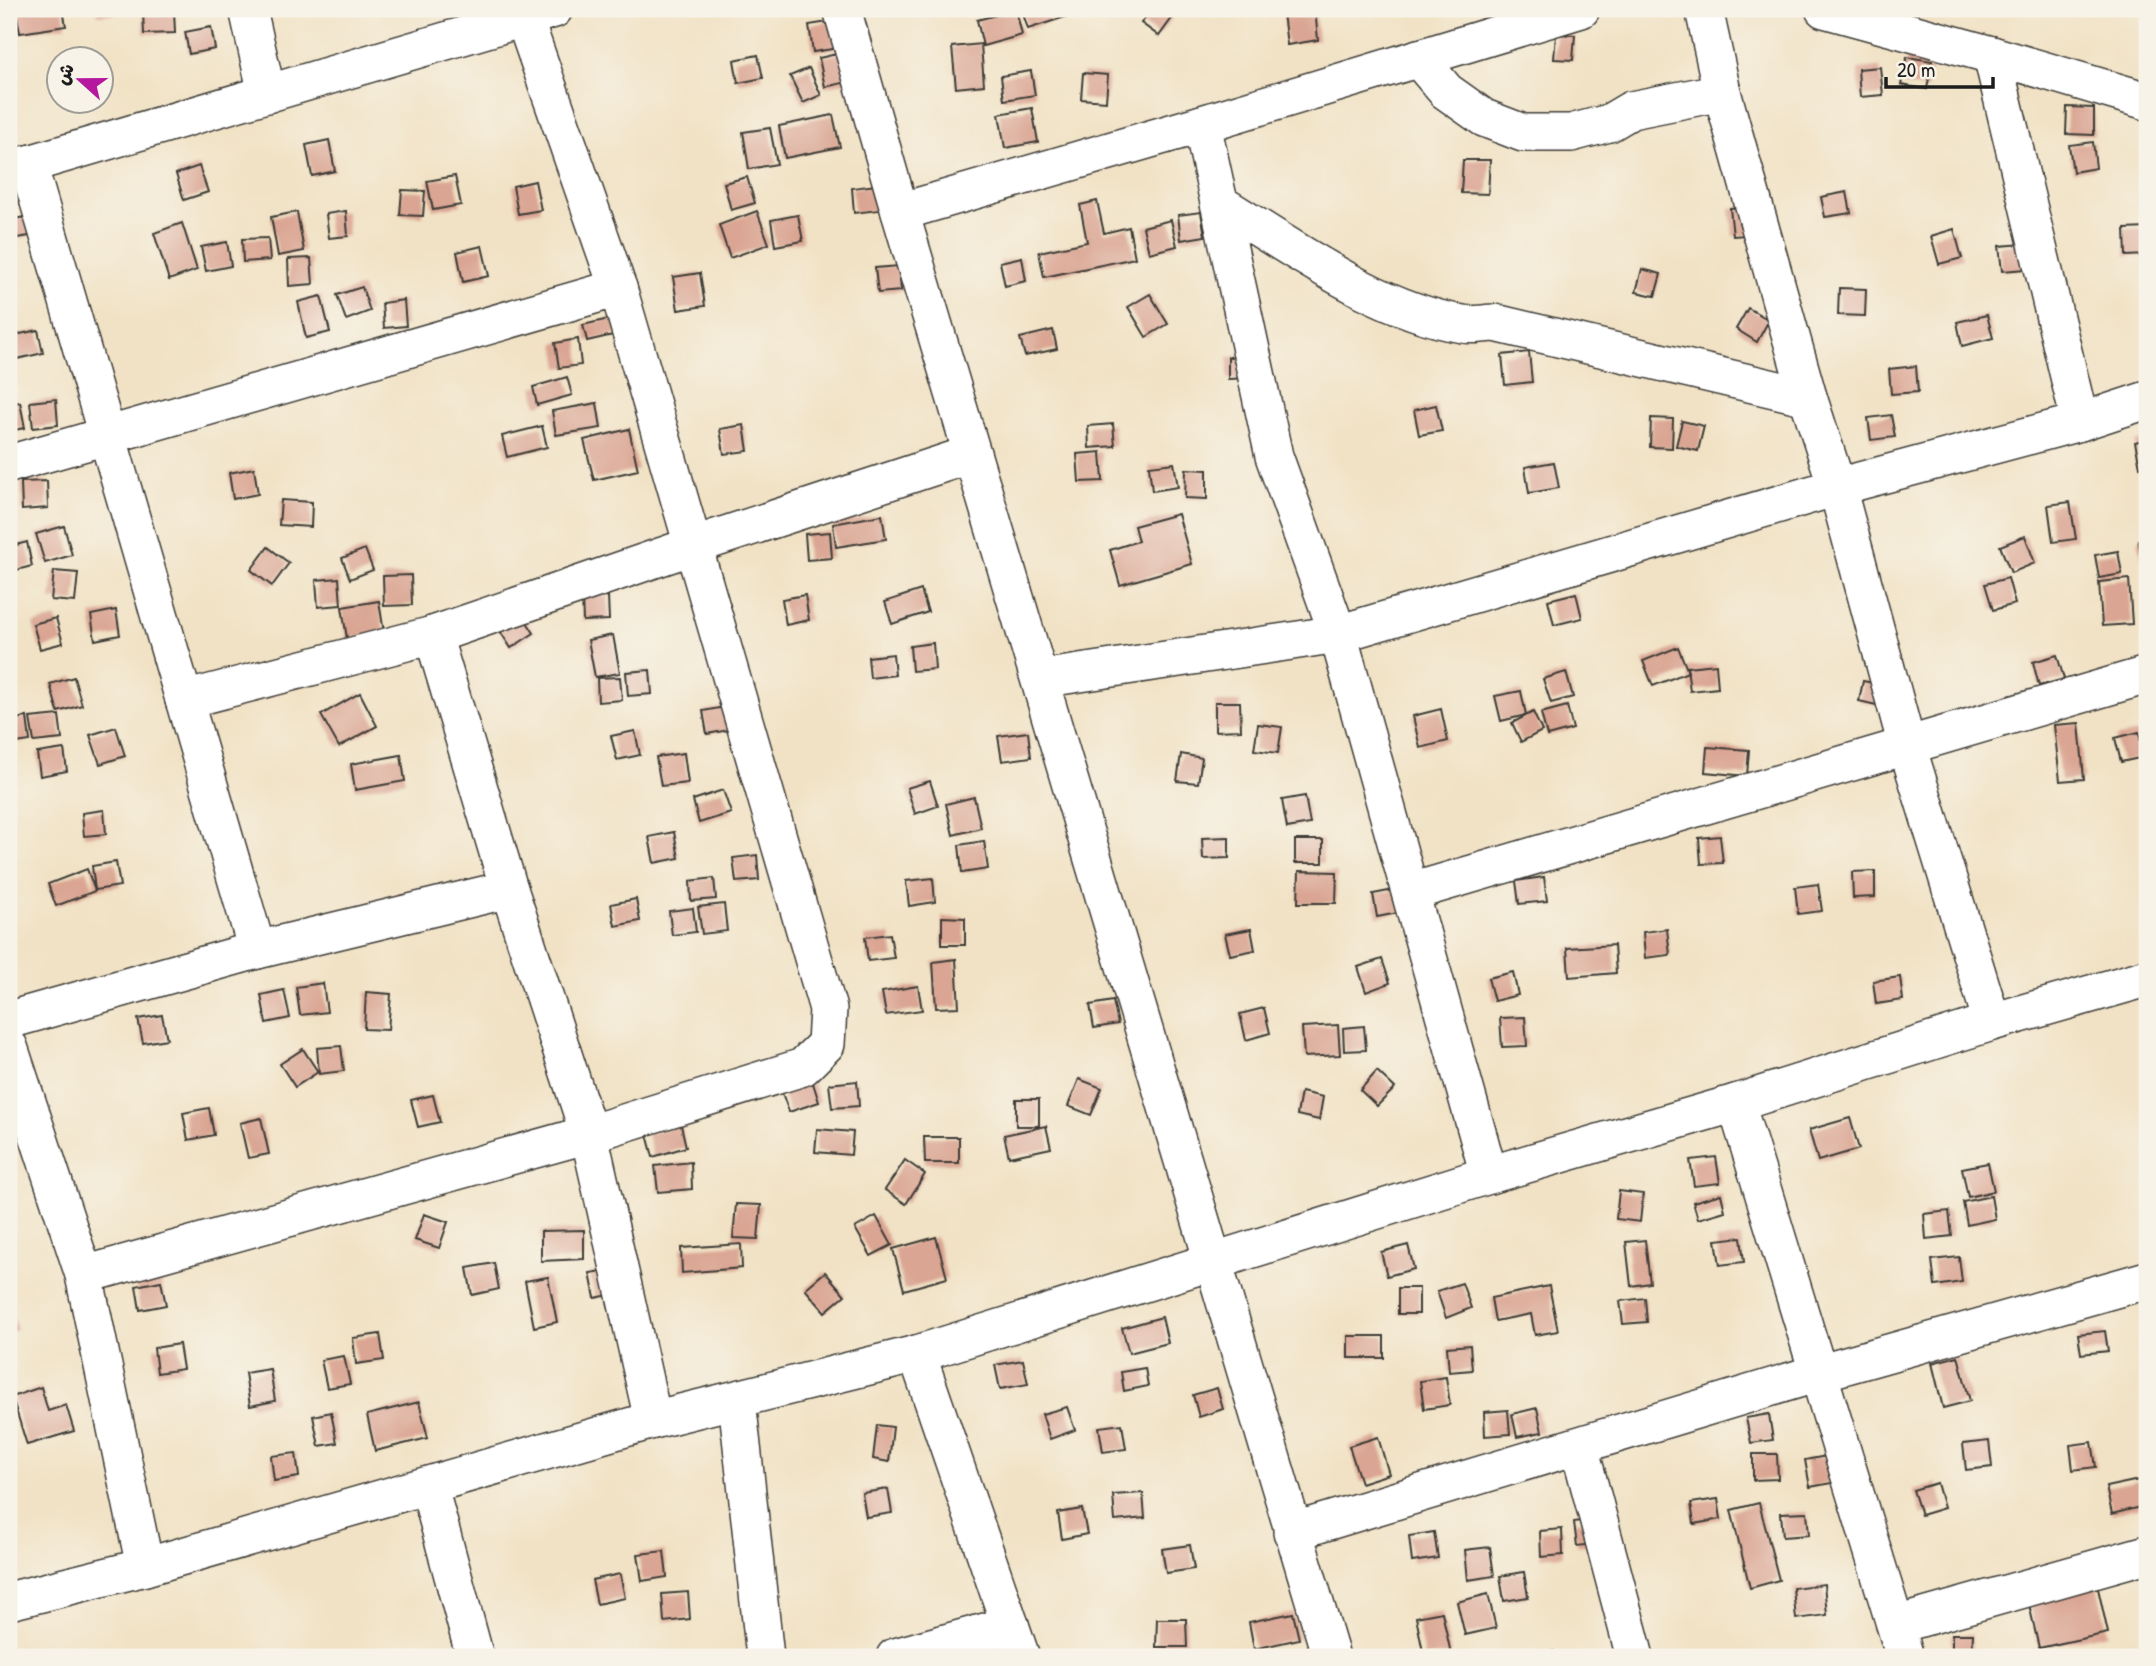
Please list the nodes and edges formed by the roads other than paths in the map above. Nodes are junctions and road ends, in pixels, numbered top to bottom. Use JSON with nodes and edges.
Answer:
{"nodes":[{"id":1,"x":248,"y":9,"type":"edge"},
{"id":2,"x":842,"y":9,"type":"edge"},
{"id":3,"x":1581,"y":9,"type":"edge"},
{"id":4,"x":1704,"y":9,"type":"edge"},
{"id":5,"x":1824,"y":9,"type":"edge"},
{"id":6,"x":539,"y":13,"type":"edge"},
{"id":7,"x":1992,"y":55,"type":"junction"},
{"id":8,"x":1418,"y":58,"type":"junction"},
{"id":9,"x":1722,"y":92,"type":"junction"},
{"id":10,"x":268,"y":93,"type":"junction"},
{"id":11,"x":2147,"y":101,"type":"edge"},
{"id":12,"x":1202,"y":124,"type":"junction"},
{"id":13,"x":18,"y":167,"type":"edge"},
{"id":14,"x":1219,"y":203,"type":"junction"},
{"id":15,"x":900,"y":212,"type":"junction"},
{"id":16,"x":618,"y":288,"type":"junction"},
{"id":17,"x":1808,"y":397,"type":"junction"},
{"id":18,"x":2147,"y":400,"type":"edge"},
{"id":19,"x":2080,"y":422,"type":"junction"},
{"id":20,"x":108,"y":434,"type":"junction"},
{"id":21,"x":972,"y":454,"type":"junction"},
{"id":22,"x":9,"y":464,"type":"edge"},
{"id":23,"x":1837,"y":487,"type":"junction"},
{"id":24,"x":695,"y":545,"type":"junction"},
{"id":25,"x":1338,"y":634,"type":"junction"},
{"id":26,"x":433,"y":635,"type":"junction"},
{"id":27,"x":2147,"y":675,"type":"edge"},
{"id":28,"x":1040,"y":679,"type":"junction"},
{"id":29,"x":184,"y":700,"type":"junction"},
{"id":30,"x":1907,"y":746,"type":"junction"},
{"id":31,"x":509,"y":888,"type":"junction"},
{"id":32,"x":1411,"y":892,"type":"junction"},
{"id":33,"x":257,"y":950,"type":"junction"},
{"id":34,"x":2147,"y":978,"type":"edge"},
{"id":35,"x":9,"y":1020,"type":"edge"},
{"id":36,"x":1992,"y":1022,"type":"junction"},
{"id":37,"x":9,"y":1048,"type":"edge"},
{"id":38,"x":1736,"y":1103,"type":"junction"},
{"id":39,"x":589,"y":1134,"type":"junction"},
{"id":40,"x":1489,"y":1175,"type":"junction"},
{"id":41,"x":1212,"y":1261,"type":"junction"},
{"id":42,"x":84,"y":1275,"type":"junction"},
{"id":43,"x":2147,"y":1280,"type":"edge"},
{"id":44,"x":917,"y":1354,"type":"junction"},
{"id":45,"x":1818,"y":1373,"type":"junction"},
{"id":46,"x":737,"y":1399,"type":"junction"},
{"id":47,"x":653,"y":1420,"type":"junction"},
{"id":48,"x":1579,"y":1446,"type":"junction"},
{"id":49,"x":429,"y":1487,"type":"junction"},
{"id":50,"x":1292,"y":1532,"type":"junction"},
{"id":51,"x":2147,"y":1555,"type":"edge"},
{"id":52,"x":145,"y":1567,"type":"junction"},
{"id":53,"x":9,"y":1601,"type":"edge"},
{"id":54,"x":1016,"y":1641,"type":"edge"},
{"id":55,"x":1900,"y":1641,"type":"edge"},
{"id":56,"x":475,"y":1657,"type":"edge"},
{"id":57,"x":765,"y":1657,"type":"edge"},
{"id":58,"x":895,"y":1657,"type":"edge"},
{"id":59,"x":1331,"y":1657,"type":"edge"},
{"id":60,"x":1635,"y":1657,"type":"edge"}],
"edges":[{"from":1,"to":10,"type":"street"},
{"from":2,"to":15,"type":"street"},
{"from":3,"to":8,"type":"street"},
{"from":4,"to":9,"type":"street"},
{"from":5,"to":7,"type":"street"},
{"from":6,"to":10,"type":"street"},
{"from":6,"to":16,"type":"street"},
{"from":7,"to":11,"type":"street"},
{"from":7,"to":19,"type":"street"},
{"from":8,"to":9,"type":"street"},
{"from":8,"to":12,"type":"street"},
{"from":9,"to":17,"type":"street"},
{"from":10,"to":13,"type":"street"},
{"from":12,"to":14,"type":"street"},
{"from":12,"to":15,"type":"street"},
{"from":13,"to":20,"type":"street"},
{"from":14,"to":17,"type":"street"},
{"from":14,"to":25,"type":"street"},
{"from":15,"to":21,"type":"street"},
{"from":16,"to":20,"type":"street"},
{"from":16,"to":24,"type":"street"},
{"from":17,"to":23,"type":"street"},
{"from":18,"to":19,"type":"street"},
{"from":19,"to":23,"type":"street"},
{"from":20,"to":22,"type":"street"},
{"from":20,"to":29,"type":"street"},
{"from":21,"to":24,"type":"street"},
{"from":21,"to":28,"type":"street"},
{"from":23,"to":25,"type":"street"},
{"from":23,"to":30,"type":"street"},
{"from":24,"to":26,"type":"street"},
{"from":24,"to":39,"type":"street"},
{"from":25,"to":28,"type":"street"},
{"from":25,"to":32,"type":"street"},
{"from":26,"to":29,"type":"street"},
{"from":26,"to":31,"type":"street"},
{"from":27,"to":30,"type":"street"},
{"from":28,"to":41,"type":"street"},
{"from":29,"to":33,"type":"street"},
{"from":30,"to":32,"type":"street"},
{"from":30,"to":36,"type":"street"},
{"from":31,"to":33,"type":"street"},
{"from":31,"to":39,"type":"street"},
{"from":32,"to":40,"type":"street"},
{"from":33,"to":35,"type":"street"},
{"from":34,"to":36,"type":"street"},
{"from":36,"to":38,"type":"street"},
{"from":37,"to":42,"type":"street"},
{"from":38,"to":40,"type":"street"},
{"from":38,"to":45,"type":"street"},
{"from":39,"to":42,"type":"street"},
{"from":39,"to":47,"type":"street"},
{"from":40,"to":41,"type":"street"},
{"from":41,"to":44,"type":"street"},
{"from":41,"to":50,"type":"street"},
{"from":42,"to":52,"type":"street"},
{"from":43,"to":45,"type":"street"},
{"from":44,"to":46,"type":"street"},
{"from":44,"to":54,"type":"street"},
{"from":45,"to":48,"type":"street"},
{"from":45,"to":55,"type":"street"},
{"from":46,"to":47,"type":"street"},
{"from":46,"to":57,"type":"street"},
{"from":47,"to":49,"type":"street"},
{"from":48,"to":50,"type":"street"},
{"from":48,"to":60,"type":"street"},
{"from":49,"to":52,"type":"street"},
{"from":49,"to":56,"type":"street"},
{"from":50,"to":59,"type":"street"},
{"from":51,"to":55,"type":"street"},
{"from":52,"to":53,"type":"street"},
{"from":54,"to":58,"type":"street"}]}
